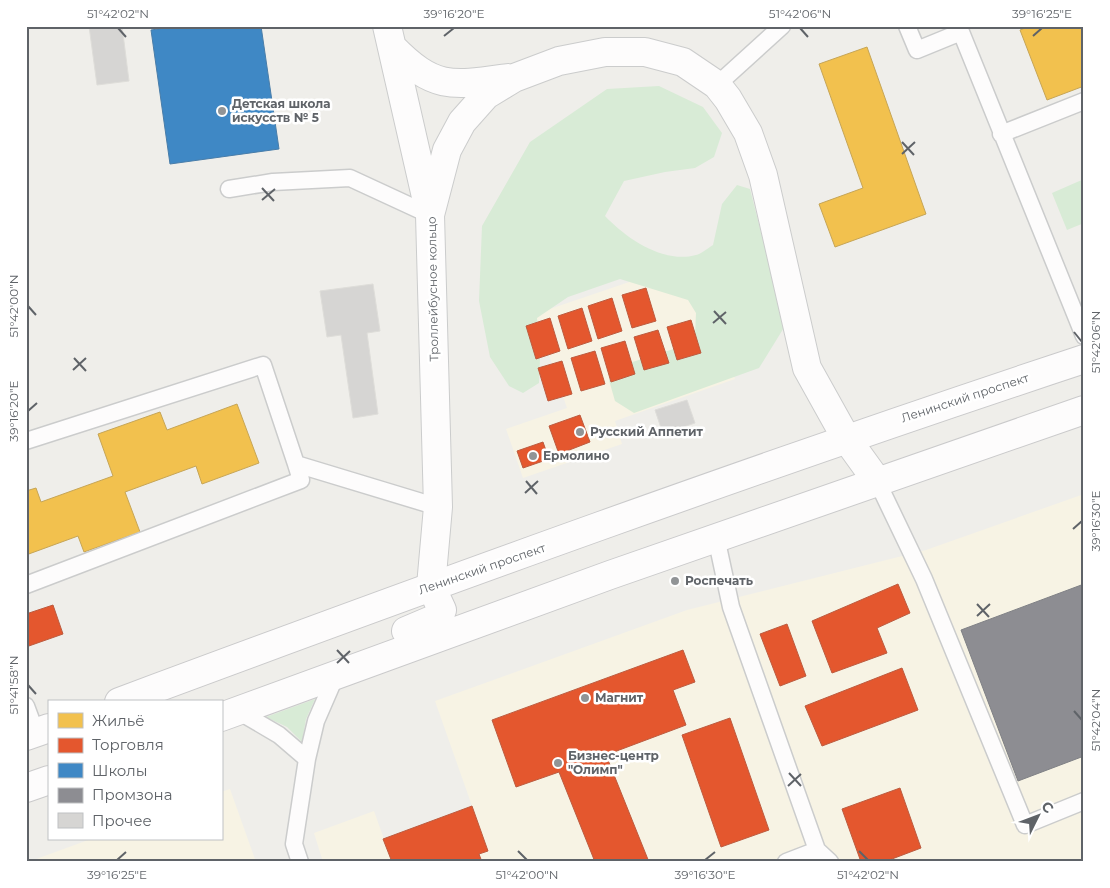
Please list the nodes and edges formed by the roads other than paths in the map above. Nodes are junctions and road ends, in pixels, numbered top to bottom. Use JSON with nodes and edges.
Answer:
{"nodes":[{"id":1,"x":782,"y":26,"type":"edge"},
{"id":2,"x":907,"y":26,"type":"edge"},
{"id":3,"x":390,"y":37,"type":"edge"},
{"id":4,"x":514,"y":78,"type":"junction"},
{"id":5,"x":717,"y":85,"type":"junction"},
{"id":6,"x":1084,"y":101,"type":"edge"},
{"id":7,"x":1002,"y":134,"type":"junction"},
{"id":8,"x":229,"y":189,"type":"dead end"},
{"id":9,"x":430,"y":215,"type":"junction"},
{"id":10,"x":1084,"y":336,"type":"edge"},
{"id":11,"x":1084,"y":359,"type":"edge"},
{"id":12,"x":1084,"y":410,"type":"edge"},
{"id":13,"x":846,"y":438,"type":"junction"},
{"id":14,"x":26,"y":441,"type":"edge"},
{"id":15,"x":296,"y":464,"type":"junction"},
{"id":16,"x":877,"y":481,"type":"junction"},
{"id":17,"x":438,"y":507,"type":"junction"},
{"id":18,"x":716,"y":537,"type":"junction"},
{"id":19,"x":26,"y":585,"type":"edge"},
{"id":20,"x":431,"y":586,"type":"junction"},
{"id":21,"x":347,"y":671,"type":"junction"},
{"id":22,"x":124,"y":700,"type":"edge"},
{"id":23,"x":26,"y":706,"type":"edge"},
{"id":24,"x":230,"y":714,"type":"edge"},
{"id":25,"x":37,"y":732,"type":"edge"},
{"id":26,"x":307,"y":759,"type":"junction"},
{"id":27,"x":48,"y":780,"type":"edge"},
{"id":28,"x":26,"y":788,"type":"edge"},
{"id":29,"x":1084,"y":801,"type":"edge"},
{"id":30,"x":817,"y":850,"type":"junction"},
{"id":31,"x":300,"y":862,"type":"edge"},
{"id":32,"x":786,"y":862,"type":"edge"},
{"id":33,"x":830,"y":862,"type":"edge"}],
"edges":[{"from":1,"to":5,"type":"lane"},
{"from":2,"to":7,"type":"lane"},
{"from":3,"to":4,"type":"main road"},
{"from":3,"to":9,"type":"main road"},
{"from":4,"to":5,"type":"main road","name":"Троллейбусное кольцо"},
{"from":4,"to":9,"type":"main road","name":"Троллейбусное кольцо"},
{"from":5,"to":13,"type":"main road","name":"Троллейбусное кольцо"},
{"from":6,"to":7,"type":"lane"},
{"from":7,"to":10,"type":"lane"},
{"from":8,"to":9,"type":"lane"},
{"from":9,"to":17,"type":"main road","name":"Троллейбусное кольцо"},
{"from":11,"to":13,"type":"main road","name":"Ленинский проспект"},
{"from":12,"to":16,"type":"main road"},
{"from":13,"to":16,"type":"main road"},
{"from":13,"to":20,"type":"main road","name":"Ленинский проспект"},
{"from":14,"to":15,"type":"lane"},
{"from":15,"to":17,"type":"lane"},
{"from":15,"to":19,"type":"lane"},
{"from":16,"to":18,"type":"main road"},
{"from":16,"to":29,"type":"lane"},
{"from":17,"to":20,"type":"main road","name":"Троллейбусное кольцо"},
{"from":18,"to":21,"type":"main road"},
{"from":18,"to":30,"type":"lane"},
{"from":20,"to":21,"type":"main road"},
{"from":20,"to":22,"type":"main road","name":"Ленинский проспект"},
{"from":21,"to":24,"type":"main road"},
{"from":21,"to":26,"type":"lane"},
{"from":23,"to":25,"type":"lane"},
{"from":24,"to":26,"type":"lane"},
{"from":26,"to":31,"type":"lane"},
{"from":27,"to":28,"type":"main road"},
{"from":30,"to":32,"type":"lane"},
{"from":30,"to":33,"type":"lane"}]}
